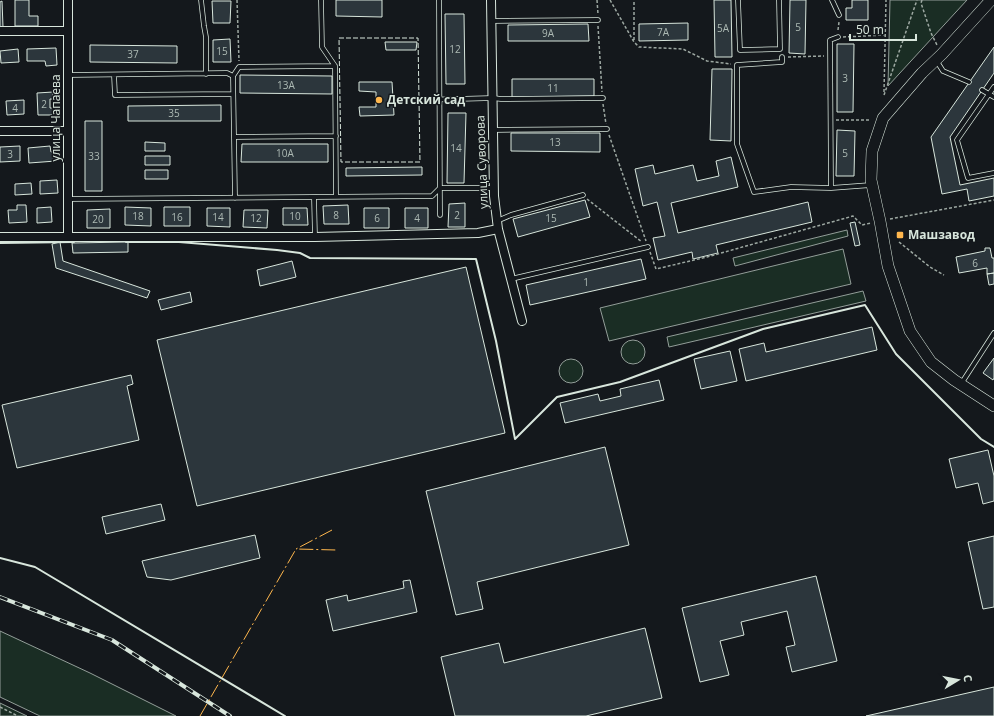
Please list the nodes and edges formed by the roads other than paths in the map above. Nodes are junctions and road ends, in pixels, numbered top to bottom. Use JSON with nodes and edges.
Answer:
{"nodes":[{"id":1,"x":68,"y":0,"type":"edge"},
{"id":2,"x":201,"y":0,"type":"edge"},
{"id":3,"x":321,"y":0,"type":"edge"},
{"id":4,"x":439,"y":0,"type":"edge"},
{"id":5,"x":492,"y":0,"type":"edge"},
{"id":6,"x":738,"y":0,"type":"edge"},
{"id":7,"x":779,"y":0,"type":"edge"},
{"id":8,"x":832,"y":0,"type":"edge"},
{"id":9,"x":991,"y":0,"type":"edge"},
{"id":10,"x":839,"y":15,"type":"road end"},
{"id":11,"x":598,"y":20,"type":"road end"},
{"id":12,"x":492,"y":21,"type":"junction"},
{"id":13,"x":0,"y":31,"type":"edge"},
{"id":14,"x":68,"y":31,"type":"junction"},
{"id":15,"x":838,"y":37,"type":"road end"},
{"id":16,"x":782,"y":57,"type":"road end"},
{"id":17,"x":939,"y":57,"type":"junction"},
{"id":18,"x":336,"y":66,"type":"junction"},
{"id":19,"x":206,"y":74,"type":"junction"},
{"id":20,"x":68,"y":75,"type":"junction"},
{"id":21,"x":114,"y":75,"type":"junction"},
{"id":22,"x":233,"y":76,"type":"junction"},
{"id":23,"x":969,"y":82,"type":"dead end"},
{"id":24,"x":994,"y":87,"type":"edge"},
{"id":25,"x":982,"y":90,"type":"dead end"},
{"id":26,"x":233,"y":94,"type":"junction"},
{"id":27,"x":989,"y":94,"type":"junction"},
{"id":28,"x":994,"y":97,"type":"edge"},
{"id":29,"x":493,"y":98,"type":"junction"},
{"id":30,"x":602,"y":98,"type":"road end"},
{"id":31,"x":440,"y":99,"type":"junction"},
{"id":32,"x":421,"y":100,"type":"dead end"},
{"id":33,"x":607,"y":129,"type":"road end"},
{"id":34,"x":493,"y":130,"type":"junction"},
{"id":35,"x":0,"y":131,"type":"edge"},
{"id":36,"x":68,"y":131,"type":"junction"},
{"id":37,"x":234,"y":136,"type":"junction"},
{"id":38,"x":336,"y":136,"type":"junction"},
{"id":39,"x":994,"y":173,"type":"edge"},
{"id":40,"x":871,"y":186,"type":"junction"},
{"id":41,"x":440,"y":188,"type":"junction"},
{"id":42,"x":494,"y":188,"type":"junction"},
{"id":43,"x":831,"y":188,"type":"junction"},
{"id":44,"x":583,"y":195,"type":"road end"},
{"id":45,"x":314,"y":197,"type":"junction"},
{"id":46,"x":336,"y":197,"type":"junction"},
{"id":47,"x":235,"y":198,"type":"junction"},
{"id":48,"x":68,"y":199,"type":"junction"},
{"id":49,"x":440,"y":215,"type":"dead end"},
{"id":50,"x":498,"y":225,"type":"junction"},
{"id":51,"x":0,"y":236,"type":"edge"},
{"id":52,"x":68,"y":237,"type":"junction"},
{"id":53,"x":316,"y":237,"type":"junction"},
{"id":54,"x":648,"y":247,"type":"road end"},
{"id":55,"x":511,"y":279,"type":"junction"},
{"id":56,"x":522,"y":321,"type":"dead end"},
{"id":57,"x":994,"y":333,"type":"edge"},
{"id":58,"x":960,"y":384,"type":"junction"},
{"id":59,"x":994,"y":406,"type":"edge"}],
"edges":[{"from":1,"to":14,"type":"street","name":"улица Чапаева"},
{"from":2,"to":19,"type":"lane"},
{"from":3,"to":18,"type":"lane"},
{"from":4,"to":31,"type":"lane"},
{"from":5,"to":12,"type":"street","name":"улица Суворова"},
{"from":6,"to":7,"type":"lane"},
{"from":8,"to":10,"type":"lane"},
{"from":9,"to":17,"type":"main road"},
{"from":11,"to":12,"type":"lane"},
{"from":12,"to":29,"type":"street","name":"улица Суворова"},
{"from":13,"to":14,"type":"street"},
{"from":14,"to":20,"type":"street","name":"улица Чапаева"},
{"from":15,"to":43,"type":"lane"},
{"from":16,"to":43,"type":"lane"},
{"from":17,"to":23,"type":"lane"},
{"from":17,"to":40,"type":"main road"},
{"from":18,"to":22,"type":"lane"},
{"from":18,"to":38,"type":"lane"},
{"from":19,"to":21,"type":"lane"},
{"from":19,"to":22,"type":"lane"},
{"from":20,"to":21,"type":"lane"},
{"from":20,"to":36,"type":"street","name":"улица Чапаева"},
{"from":21,"to":26,"type":"lane"},
{"from":22,"to":26,"type":"lane"},
{"from":24,"to":27,"type":"lane"},
{"from":25,"to":27,"type":"lane"},
{"from":26,"to":37,"type":"lane"},
{"from":27,"to":28,"type":"lane"},
{"from":27,"to":39,"type":"lane"},
{"from":29,"to":30,"type":"lane"},
{"from":29,"to":31,"type":"lane"},
{"from":29,"to":34,"type":"street","name":"улица Суворова"},
{"from":31,"to":32,"type":"lane"},
{"from":31,"to":41,"type":"lane"},
{"from":33,"to":34,"type":"lane"},
{"from":34,"to":42,"type":"street","name":"улица Суворова"},
{"from":35,"to":36,"type":"street"},
{"from":36,"to":48,"type":"street","name":"улица Чапаева"},
{"from":37,"to":38,"type":"lane"},
{"from":37,"to":47,"type":"lane"},
{"from":38,"to":46,"type":"lane"},
{"from":40,"to":43,"type":"lane"},
{"from":40,"to":58,"type":"main road"},
{"from":41,"to":42,"type":"lane"},
{"from":41,"to":46,"type":"lane"},
{"from":41,"to":49,"type":"lane"},
{"from":42,"to":50,"type":"street","name":"улица Суворова"},
{"from":44,"to":50,"type":"lane"},
{"from":45,"to":46,"type":"lane"},
{"from":45,"to":47,"type":"lane"},
{"from":45,"to":53,"type":"lane"},
{"from":47,"to":48,"type":"lane"},
{"from":48,"to":52,"type":"street","name":"улица Чапаева"},
{"from":50,"to":53,"type":"street"},
{"from":50,"to":55,"type":"street","name":"улица Суворова"},
{"from":51,"to":52,"type":"street"},
{"from":52,"to":53,"type":"street"},
{"from":54,"to":55,"type":"lane"},
{"from":55,"to":56,"type":"street","name":"улица Суворова"},
{"from":57,"to":58,"type":"lane"},
{"from":58,"to":59,"type":"main road"}]}
